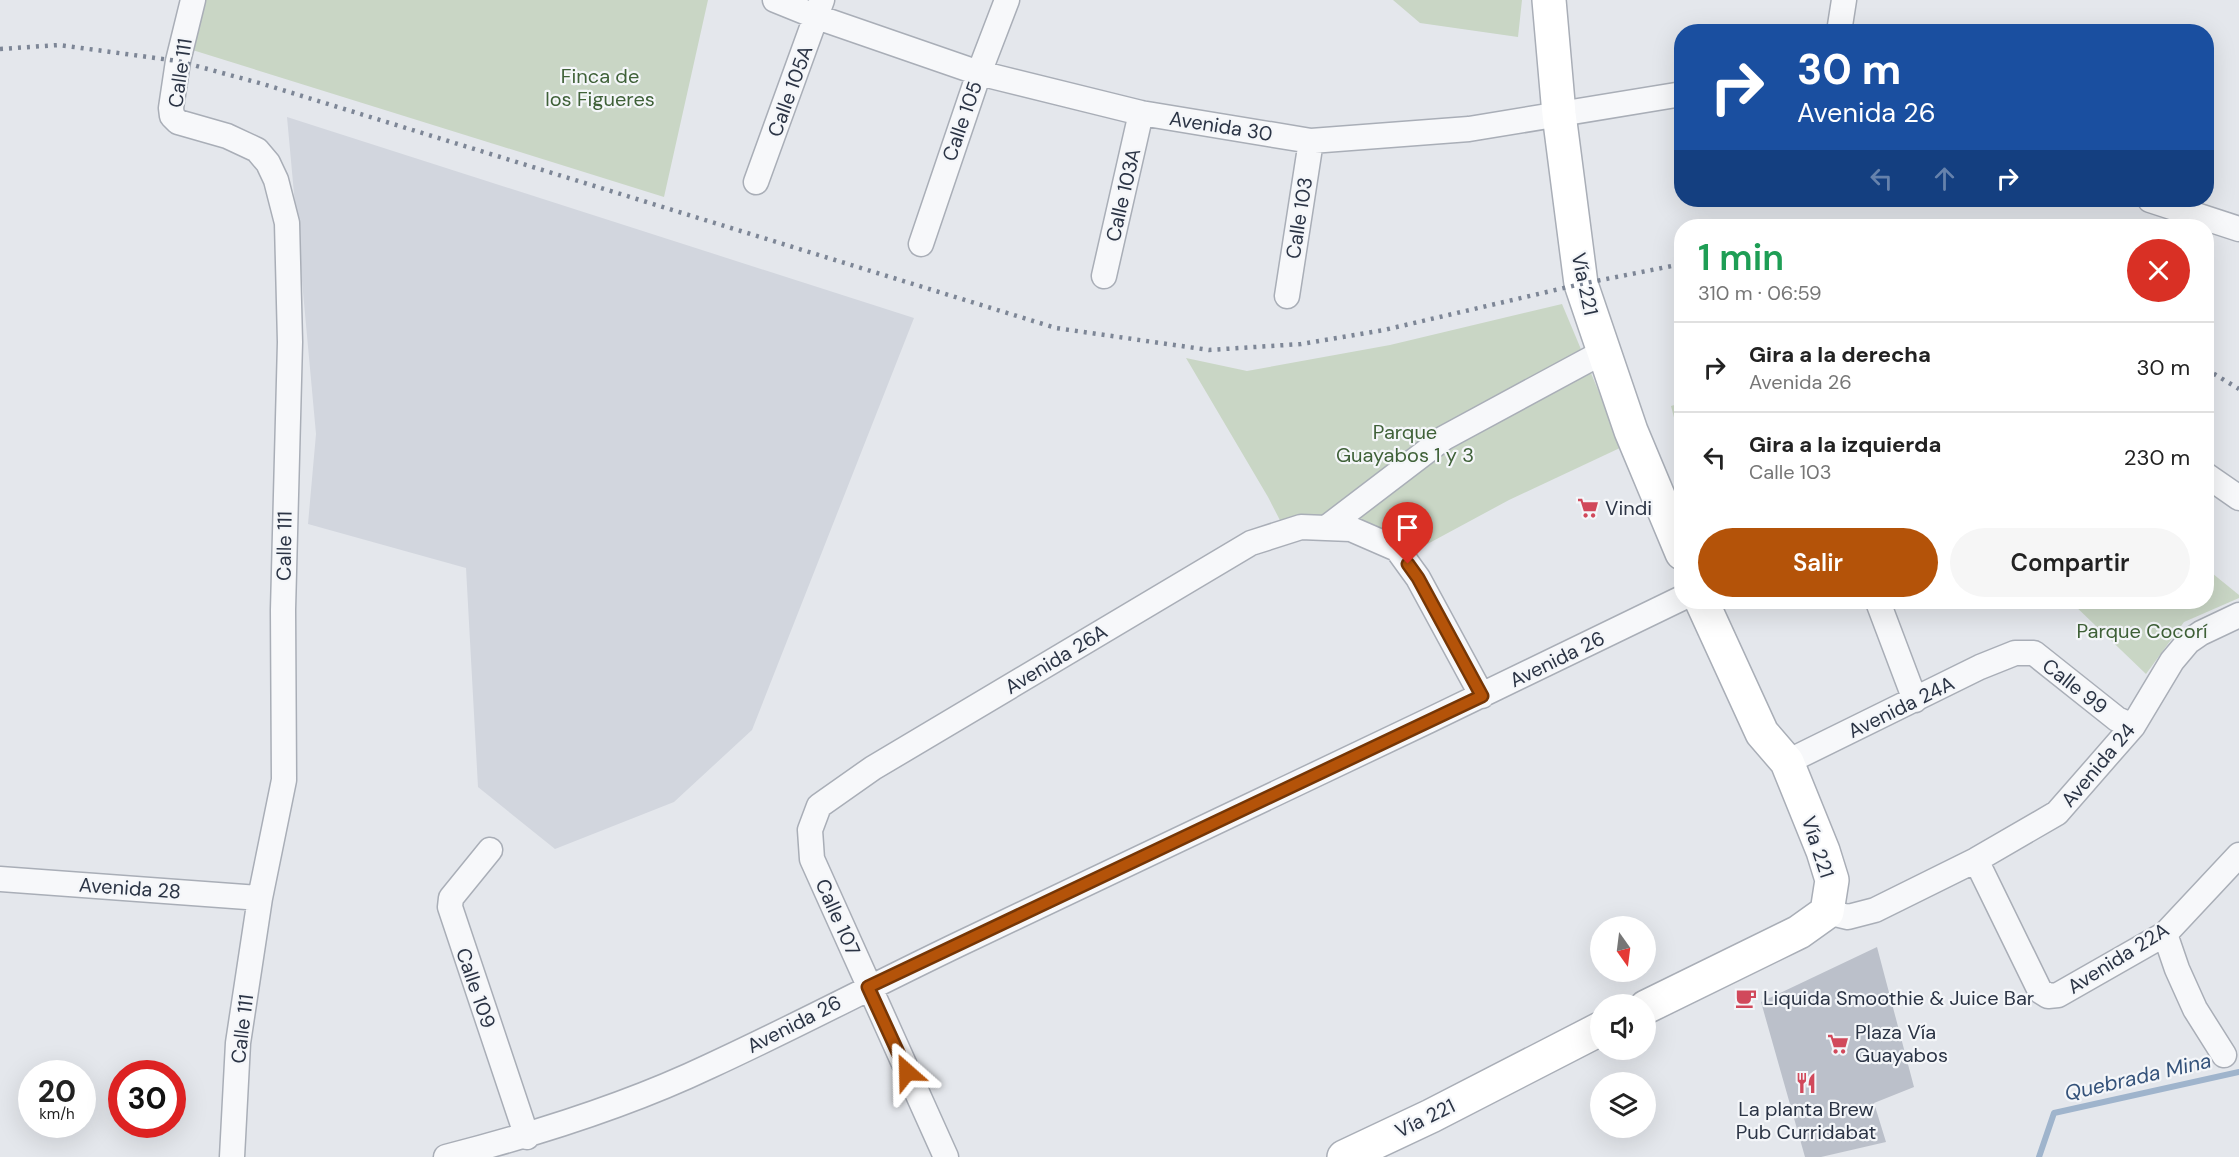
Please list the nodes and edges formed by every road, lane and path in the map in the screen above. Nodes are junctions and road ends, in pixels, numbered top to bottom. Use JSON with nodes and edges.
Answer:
{"nodes":[{"id":1,"x":193,"y":0,"type":"edge"},
{"id":2,"x":775,"y":0,"type":"edge"},
{"id":3,"x":1007,"y":0,"type":"edge"},
{"id":4,"x":1549,"y":0,"type":"edge"},
{"id":5,"x":1844,"y":0,"type":"edge"},
{"id":6,"x":820,"y":8,"type":"edge"},
{"id":7,"x":1840,"y":24,"type":"edge"},
{"id":8,"x":978,"y":73,"type":"junction"},
{"id":9,"x":1674,"y":95,"type":"edge"},
{"id":10,"x":1141,"y":113,"type":"junction"},
{"id":11,"x":1559,"y":114,"type":"junction"},
{"id":12,"x":1311,"y":141,"type":"junction"},
{"id":13,"x":756,"y":182,"type":"dead end"},
{"id":14,"x":2171,"y":207,"type":"edge"},
{"id":15,"x":2208,"y":219,"type":"edge"},
{"id":16,"x":2214,"y":221,"type":"edge"},
{"id":17,"x":2239,"y":229,"type":"edge"},
{"id":18,"x":921,"y":244,"type":"dead end"},
{"id":19,"x":1104,"y":276,"type":"dead end"},
{"id":20,"x":1287,"y":296,"type":"dead end"},
{"id":21,"x":1603,"y":352,"type":"junction"},
{"id":22,"x":2214,"y":481,"type":"edge"},
{"id":23,"x":2239,"y":498,"type":"edge"},
{"id":24,"x":1326,"y":528,"type":"junction"},
{"id":25,"x":1674,"y":534,"type":"edge"},
{"id":26,"x":1674,"y":602,"type":"edge"},
{"id":27,"x":1705,"y":609,"type":"edge"},
{"id":28,"x":1881,"y":609,"type":"edge"},
{"id":29,"x":2239,"y":615,"type":"edge"},
{"id":30,"x":2015,"y":653,"type":"joint"},
{"id":31,"x":1482,"y":696,"type":"junction"},
{"id":32,"x":1915,"y":700,"type":"junction"},
{"id":33,"x":2133,"y":726,"type":"junction"},
{"id":34,"x":1786,"y":762,"type":"junction"},
{"id":35,"x":819,"y":806,"type":"joint"},
{"id":36,"x":490,"y":850,"type":"dead end"},
{"id":37,"x":2239,"y":855,"type":"edge"},
{"id":38,"x":1976,"y":860,"type":"junction"},
{"id":39,"x":0,"y":879,"type":"edge"},
{"id":40,"x":260,"y":898,"type":"junction"},
{"id":41,"x":1827,"y":912,"type":"junction"},
{"id":42,"x":2165,"y":934,"type":"junction"},
{"id":43,"x":868,"y":987,"type":"junction"},
{"id":44,"x":1656,"y":1002,"type":"edge"},
{"id":45,"x":1590,"y":1034,"type":"edge"},
{"id":46,"x":2224,"y":1055,"type":"dead end"},
{"id":47,"x":526,"y":1137,"type":"junction"},
{"id":48,"x":232,"y":1157,"type":"edge"},
{"id":49,"x":446,"y":1157,"type":"edge"},
{"id":50,"x":946,"y":1157,"type":"edge"},
{"id":51,"x":1344,"y":1157,"type":"edge"}],
"edges":[{"from":1,"to":40,"type":"street","name":"Calle 111"},
{"from":2,"to":6,"type":"street","name":"Avenida 30"},
{"from":3,"to":8,"type":"street","name":"Calle 105"},
{"from":4,"to":11,"type":"main road","name":"Vía 221"},
{"from":5,"to":7,"type":"street"},
{"from":6,"to":8,"type":"street","name":"Avenida 30"},
{"from":6,"to":13,"type":"street","name":"Calle 105A"},
{"from":8,"to":10,"type":"street","name":"Avenida 30"},
{"from":8,"to":18,"type":"street","name":"Calle 105"},
{"from":9,"to":11,"type":"street","name":"Avenida 30"},
{"from":10,"to":12,"type":"street","name":"Avenida 30"},
{"from":10,"to":19,"type":"street","name":"Calle 103A"},
{"from":11,"to":12,"type":"street","name":"Avenida 30"},
{"from":11,"to":21,"type":"main road","name":"Vía 221"},
{"from":12,"to":20,"type":"street","name":"Calle 103"},
{"from":14,"to":15,"type":"street"},
{"from":16,"to":17,"type":"street"},
{"from":21,"to":24,"type":"street"},
{"from":21,"to":25,"type":"main road","name":"Vía 221"},
{"from":22,"to":23,"type":"street"},
{"from":24,"to":31,"type":"street"},
{"from":24,"to":35,"type":"street","name":"Avenida 26A"},
{"from":26,"to":31,"type":"street","name":"Avenida 26"},
{"from":27,"to":34,"type":"main road","name":"Vía 221"},
{"from":28,"to":32,"type":"street"},
{"from":29,"to":33,"type":"street","name":"Avenida 24"},
{"from":30,"to":32,"type":"street","name":"Avenida 24A"},
{"from":30,"to":33,"type":"street","name":"Calle 99"},
{"from":31,"to":43,"type":"street","name":"Avenida 26"},
{"from":32,"to":34,"type":"street","name":"Avenida 24A"},
{"from":33,"to":38,"type":"street","name":"Avenida 24"},
{"from":34,"to":41,"type":"main road","name":"Vía 221"},
{"from":35,"to":43,"type":"street","name":"Calle 107"},
{"from":36,"to":47,"type":"street","name":"Calle 109"},
{"from":37,"to":42,"type":"street","name":"Avenida 22A"},
{"from":38,"to":41,"type":"street","name":"Avenida 24"},
{"from":38,"to":42,"type":"street","name":"Avenida 22A"},
{"from":39,"to":40,"type":"street","name":"Avenida 28"},
{"from":40,"to":48,"type":"street","name":"Calle 111"},
{"from":41,"to":44,"type":"main road"},
{"from":42,"to":46,"type":"street"},
{"from":43,"to":47,"type":"street","name":"Avenida 26"},
{"from":43,"to":50,"type":"street","name":"Calle 107"},
{"from":45,"to":51,"type":"main road","name":"Vía 221"},
{"from":47,"to":49,"type":"street","name":"Avenida 26"}]}
